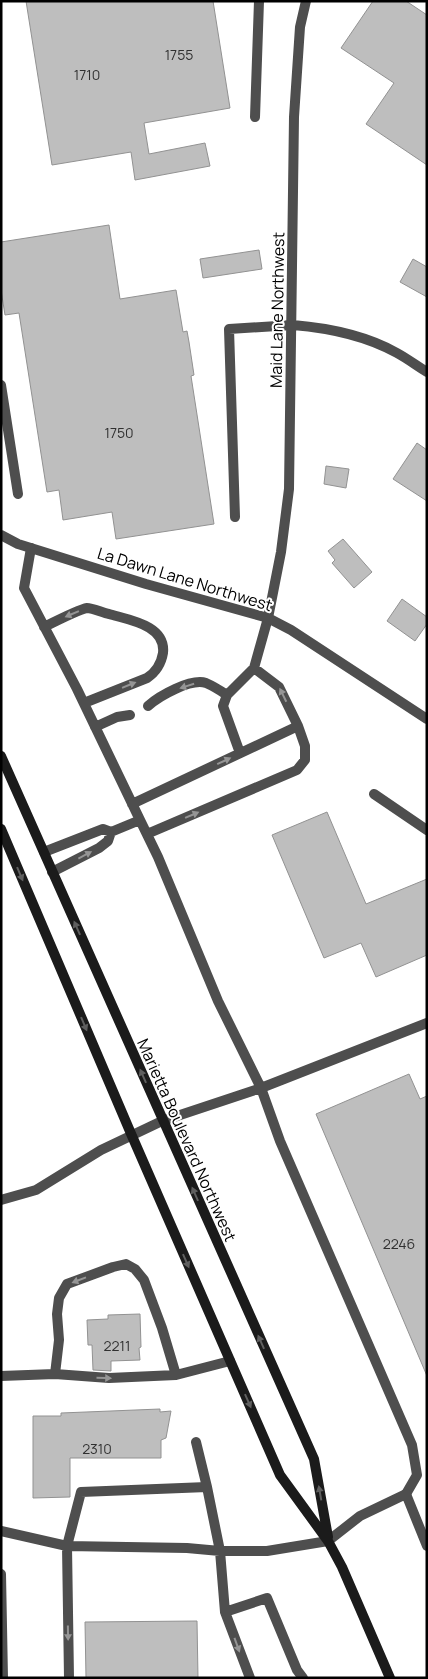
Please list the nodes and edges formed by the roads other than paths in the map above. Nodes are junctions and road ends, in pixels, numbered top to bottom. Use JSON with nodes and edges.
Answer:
{"nodes":[{"id":1,"x":259,"y":1,"type":"edge"},
{"id":2,"x":306,"y":1,"type":"edge"},
{"id":3,"x":255,"y":117,"type":"dead end"},
{"id":4,"x":292,"y":325,"type":"junction"},
{"id":5,"x":427,"y":372,"type":"edge"},
{"id":6,"x":1,"y":385,"type":"edge"},
{"id":7,"x":18,"y":494,"type":"dead end"},
{"id":8,"x":235,"y":518,"type":"dead end"},
{"id":9,"x":1,"y":535,"type":"edge"},
{"id":10,"x":32,"y":548,"type":"junction"},
{"id":11,"x":268,"y":618,"type":"junction"},
{"id":12,"x":44,"y":627,"type":"junction"},
{"id":13,"x":254,"y":668,"type":"junction"},
{"id":14,"x":228,"y":695,"type":"junction"},
{"id":15,"x":146,"y":702,"type":"dead end"},
{"id":16,"x":84,"y":704,"type":"junction"},
{"id":17,"x":129,"y":711,"type":"dead end"},
{"id":18,"x":427,"y":719,"type":"edge"},
{"id":19,"x":298,"y":726,"type":"junction"},
{"id":20,"x":95,"y":727,"type":"junction"},
{"id":21,"x":240,"y":753,"type":"junction"},
{"id":22,"x":1,"y":756,"type":"edge"},
{"id":23,"x":374,"y":794,"type":"dead end"},
{"id":24,"x":132,"y":804,"type":"junction"},
{"id":25,"x":140,"y":820,"type":"junction"},
{"id":26,"x":1,"y":829,"type":"edge"},
{"id":27,"x":427,"y":830,"type":"edge"},
{"id":28,"x":111,"y":832,"type":"junction"},
{"id":29,"x":147,"y":834,"type":"junction"},
{"id":30,"x":44,"y":852,"type":"junction"},
{"id":31,"x":52,"y":872,"type":"junction"},
{"id":32,"x":427,"y":1023,"type":"edge"},
{"id":33,"x":261,"y":1088,"type":"junction"},
{"id":34,"x":162,"y":1121,"type":"junction"},
{"id":35,"x":132,"y":1136,"type":"junction"},
{"id":36,"x":1,"y":1200,"type":"edge"},
{"id":37,"x":230,"y":1361,"type":"junction"},
{"id":38,"x":56,"y":1374,"type":"junction"},
{"id":39,"x":176,"y":1375,"type":"junction"},
{"id":40,"x":1,"y":1376,"type":"edge"},
{"id":41,"x":196,"y":1442,"type":"dead end"},
{"id":42,"x":207,"y":1487,"type":"junction"},
{"id":43,"x":406,"y":1494,"type":"junction"},
{"id":44,"x":1,"y":1531,"type":"edge"},
{"id":45,"x":328,"y":1541,"type":"junction"},
{"id":46,"x":67,"y":1546,"type":"junction"},
{"id":47,"x":427,"y":1546,"type":"edge"},
{"id":48,"x":220,"y":1551,"type":"junction"},
{"id":49,"x":1,"y":1574,"type":"edge"},
{"id":50,"x":1,"y":1580,"type":"edge"},
{"id":51,"x":225,"y":1612,"type":"junction"},
{"id":52,"x":300,"y":1674,"type":"edge"},
{"id":53,"x":3,"y":1678,"type":"edge"},
{"id":54,"x":69,"y":1678,"type":"edge"},
{"id":55,"x":250,"y":1678,"type":"edge"},
{"id":56,"x":390,"y":1678,"type":"edge"}],
"edges":[{"from":1,"to":3,"type":"street"},
{"from":2,"to":4,"type":"street","name":"Maid Lane Northwest"},
{"from":4,"to":5,"type":"street"},
{"from":4,"to":8,"type":"street"},
{"from":4,"to":11,"type":"street","name":"Maid Lane Northwest"},
{"from":6,"to":7,"type":"street"},
{"from":9,"to":10,"type":"street","name":"La Dawn Lane Northwest"},
{"from":10,"to":11,"type":"street","name":"La Dawn Lane Northwest"},
{"from":10,"to":12,"type":"street"},
{"from":11,"to":13,"type":"street","name":"Maid Lane Northwest"},
{"from":11,"to":18,"type":"street","name":"La Dawn Lane Northwest"},
{"from":12,"to":16,"type":"street"},
{"from":16,"to":12,"type":"street","one_way":true},
{"from":13,"to":14,"type":"street"},
{"from":19,"to":13,"type":"street","one_way":true},
{"from":14,"to":15,"type":"street","one_way":true},
{"from":14,"to":21,"type":"street"},
{"from":16,"to":20,"type":"street"},
{"from":17,"to":20,"type":"street"},
{"from":19,"to":21,"type":"street"},
{"from":29,"to":19,"type":"street","one_way":true},
{"from":20,"to":24,"type":"street"},
{"from":24,"to":21,"type":"street","one_way":true},
{"from":22,"to":30,"type":"main road","name":"Marietta Boulevard Northwest"},
{"from":23,"to":27,"type":"street"},
{"from":24,"to":25,"type":"street"},
{"from":25,"to":28,"type":"street"},
{"from":25,"to":29,"type":"street"},
{"from":26,"to":35,"type":"main road","one_way":true},
{"from":28,"to":30,"type":"street"},
{"from":31,"to":28,"type":"street","one_way":true},
{"from":29,"to":33,"type":"street"},
{"from":30,"to":31,"type":"main road","name":"Marietta Boulevard Northwest"},
{"from":34,"to":31,"type":"main road","name":"Marietta Boulevard Northwest","one_way":true},
{"from":32,"to":33,"type":"street"},
{"from":33,"to":34,"type":"street"},
{"from":33,"to":43,"type":"street"},
{"from":34,"to":35,"type":"street"},
{"from":45,"to":34,"type":"main road","name":"Marietta Boulevard Northwest","one_way":true},
{"from":35,"to":36,"type":"street"},
{"from":35,"to":37,"type":"main road","one_way":true},
{"from":37,"to":39,"type":"street"},
{"from":37,"to":45,"type":"main road","one_way":true},
{"from":38,"to":39,"type":"street","one_way":true},
{"from":39,"to":38,"type":"street","one_way":true},
{"from":38,"to":40,"type":"street"},
{"from":41,"to":42,"type":"street"},
{"from":42,"to":46,"type":"street"},
{"from":42,"to":48,"type":"street"},
{"from":43,"to":45,"type":"street"},
{"from":43,"to":47,"type":"street"},
{"from":44,"to":46,"type":"street"},
{"from":45,"to":48,"type":"street"},
{"from":45,"to":56,"type":"main road"},
{"from":46,"to":48,"type":"street"},
{"from":46,"to":54,"type":"street","one_way":true},
{"from":48,"to":51,"type":"street"},
{"from":49,"to":50,"type":"street"},
{"from":50,"to":53,"type":"street"},
{"from":51,"to":52,"type":"street"},
{"from":51,"to":55,"type":"street","one_way":true}]}
